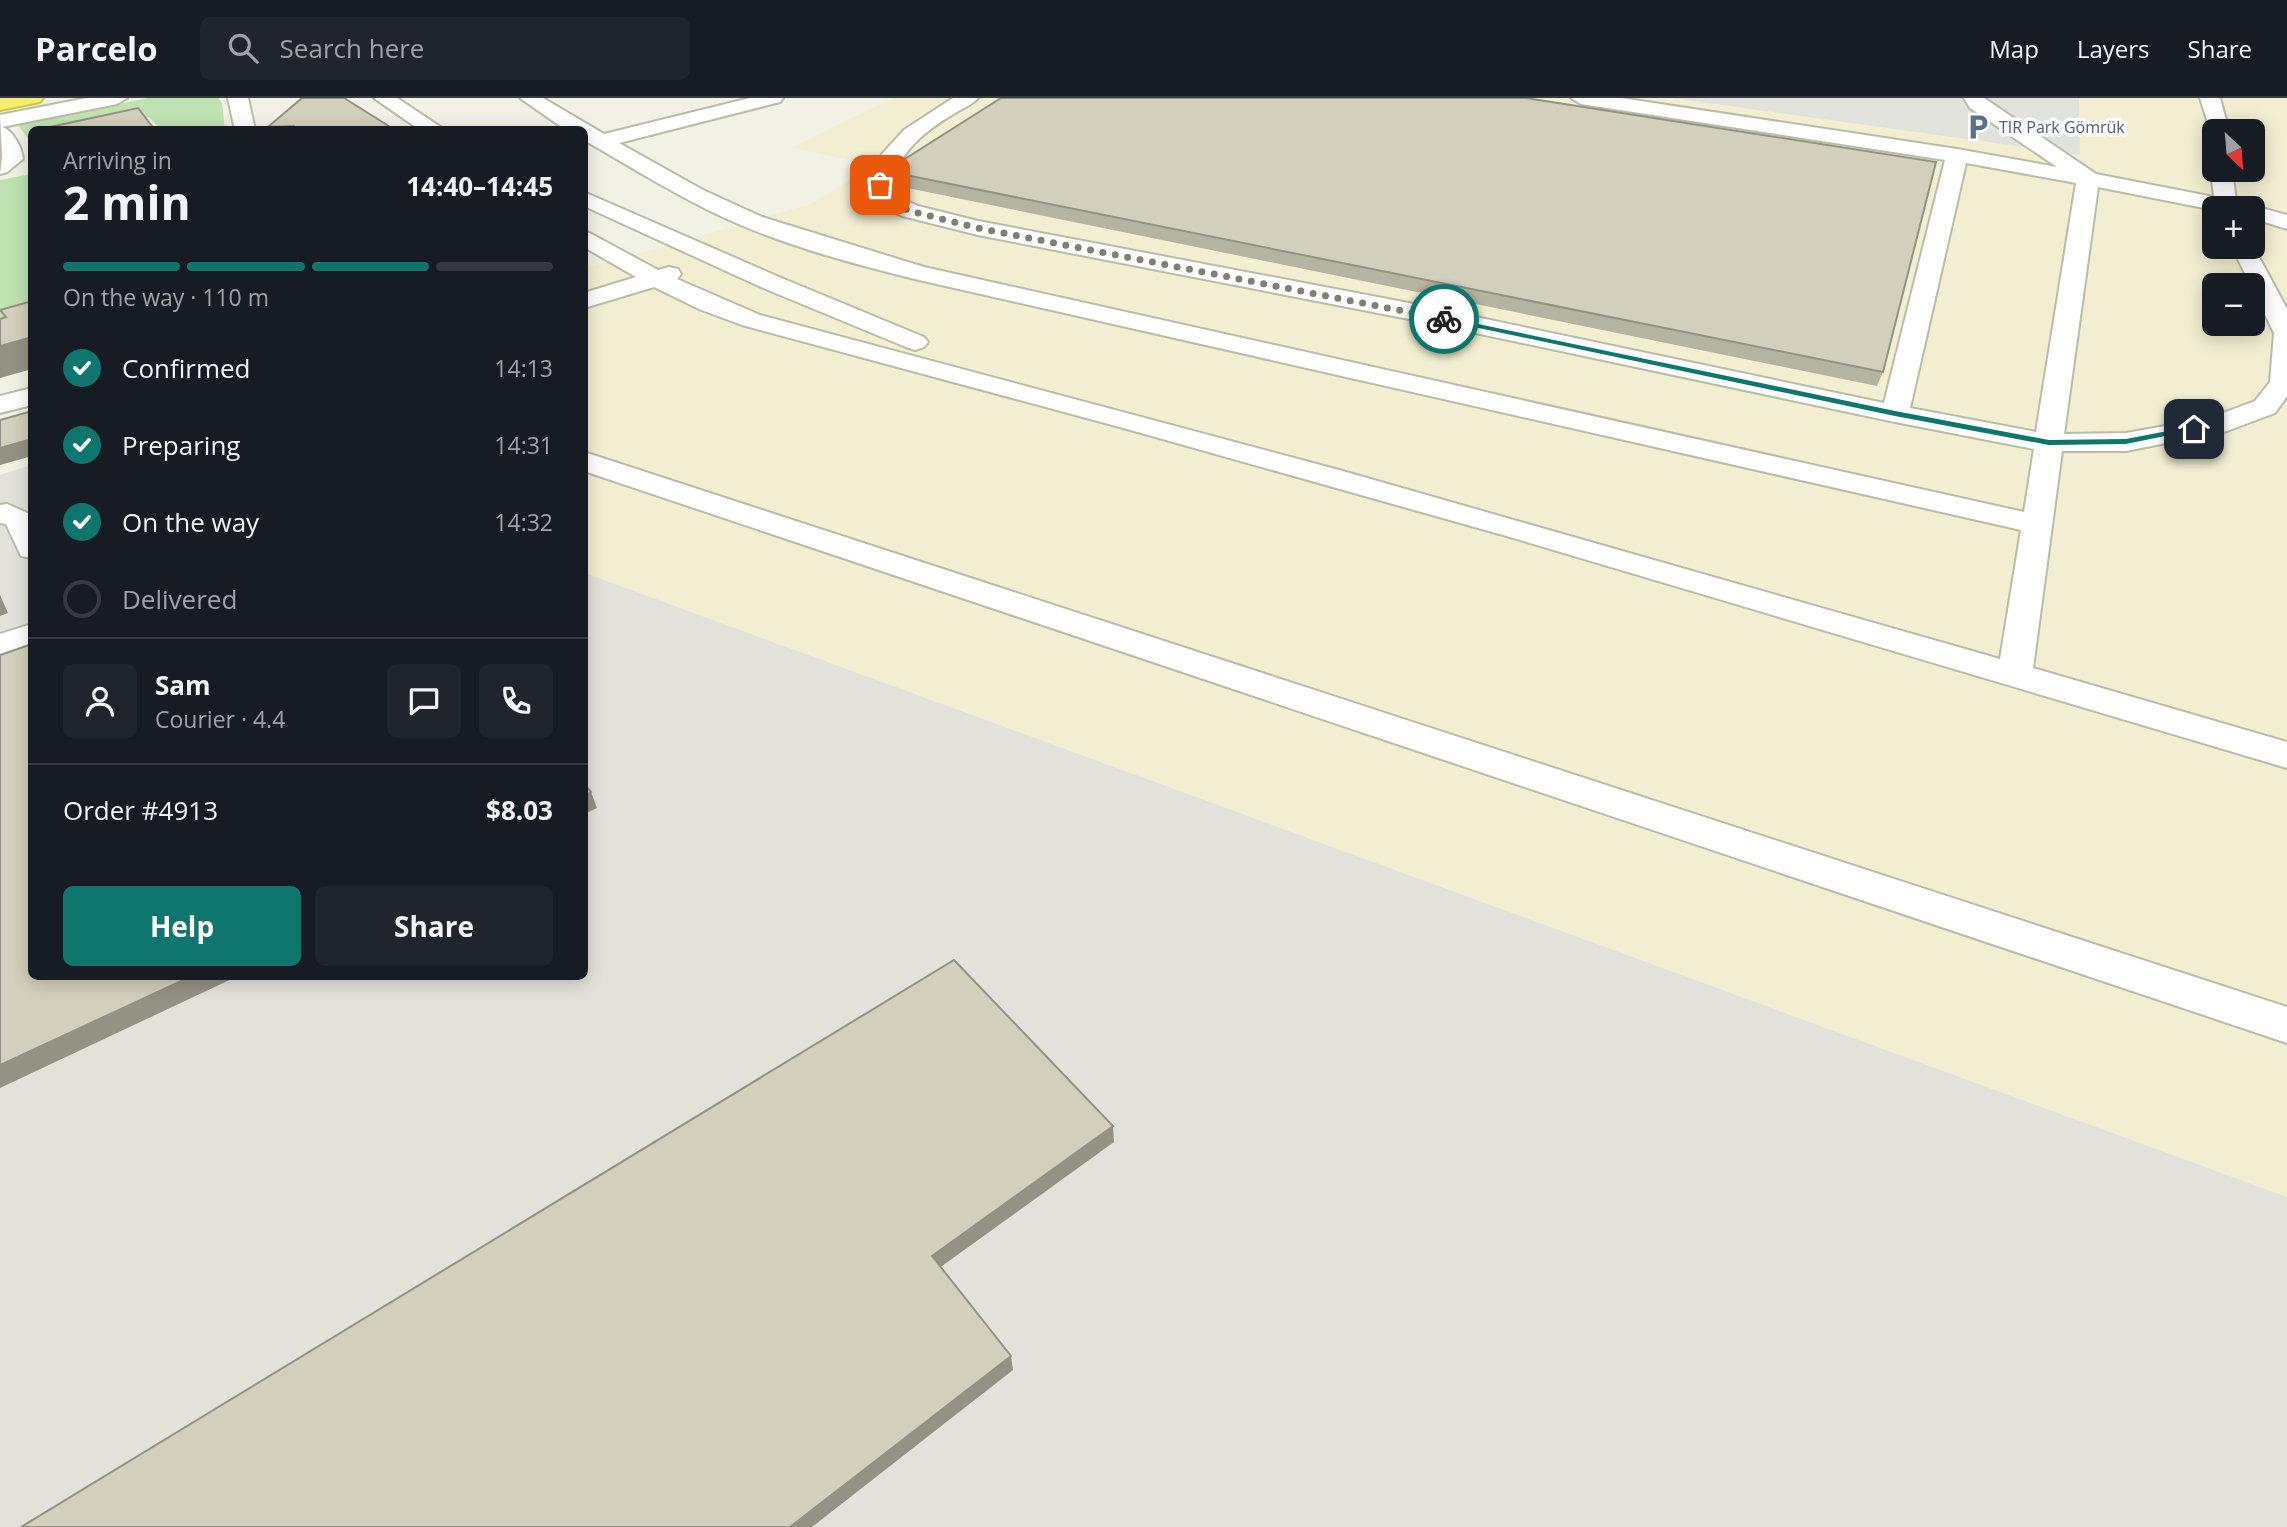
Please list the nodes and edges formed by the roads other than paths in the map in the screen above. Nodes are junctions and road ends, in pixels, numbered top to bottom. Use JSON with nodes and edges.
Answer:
{"nodes":[{"id":1,"x":33,"y":98,"type":"edge"},
{"id":2,"x":117,"y":98,"type":"edge"},
{"id":3,"x":238,"y":98,"type":"edge"},
{"id":4,"x":384,"y":98,"type":"edge"},
{"id":5,"x":530,"y":98,"type":"edge"},
{"id":6,"x":773,"y":98,"type":"edge"},
{"id":7,"x":968,"y":98,"type":"edge"},
{"id":8,"x":1581,"y":98,"type":"edge"},
{"id":9,"x":2210,"y":98,"type":"edge"},
{"id":10,"x":1969,"y":101,"type":"edge"},
{"id":11,"x":0,"y":104,"type":"edge"},
{"id":12,"x":2216,"y":119,"type":"edge"},
{"id":13,"x":0,"y":121,"type":"edge"},
{"id":14,"x":244,"y":126,"type":"edge"},
{"id":15,"x":429,"y":126,"type":"edge"},
{"id":16,"x":576,"y":126,"type":"edge"},
{"id":17,"x":0,"y":132,"type":"edge"},
{"id":18,"x":589,"y":134,"type":"edge"},
{"id":19,"x":1957,"y":155,"type":"junction"},
{"id":20,"x":0,"y":168,"type":"edge"},
{"id":21,"x":2088,"y":178,"type":"junction"},
{"id":22,"x":588,"y":200,"type":"edge"},
{"id":23,"x":2202,"y":201,"type":"edge"},
{"id":24,"x":588,"y":239,"type":"edge"},
{"id":25,"x":718,"y":259,"type":"junction"},
{"id":26,"x":2249,"y":259,"type":"edge"},
{"id":27,"x":654,"y":278,"type":"junction"},
{"id":28,"x":588,"y":300,"type":"edge"},
{"id":29,"x":1043,"y":396,"type":"junction"},
{"id":30,"x":28,"y":397,"type":"edge"},
{"id":31,"x":0,"y":405,"type":"edge"},
{"id":32,"x":1895,"y":414,"type":"junction"},
{"id":33,"x":2049,"y":443,"type":"junction"},
{"id":34,"x":588,"y":462,"type":"edge"},
{"id":35,"x":0,"y":514,"type":"edge"},
{"id":36,"x":2037,"y":524,"type":"junction"},
{"id":37,"x":28,"y":540,"type":"edge"},
{"id":38,"x":28,"y":636,"type":"edge"},
{"id":39,"x":0,"y":646,"type":"edge"},
{"id":40,"x":2015,"y":674,"type":"junction"},
{"id":41,"x":2287,"y":755,"type":"edge"},
{"id":42,"x":2287,"y":1025,"type":"edge"}],
"edges":[{"from":1,"to":11,"type":"highway"},
{"from":2,"to":13,"type":"lane"},
{"from":3,"to":14,"type":"lane"},
{"from":4,"to":15,"type":"lane"},
{"from":5,"to":16,"type":"lane"},
{"from":6,"to":18,"type":"lane"},
{"from":7,"to":32,"type":"lane"},
{"from":8,"to":19,"type":"lane"},
{"from":9,"to":12,"type":"lane"},
{"from":10,"to":21,"type":"lane"},
{"from":17,"to":20,"type":"lane"},
{"from":18,"to":36,"type":"lane"},
{"from":19,"to":21,"type":"lane"},
{"from":19,"to":32,"type":"lane"},
{"from":21,"to":23,"type":"lane"},
{"from":21,"to":33,"type":"lane"},
{"from":22,"to":25,"type":"lane"},
{"from":24,"to":27,"type":"lane"},
{"from":25,"to":27,"type":"lane"},
{"from":25,"to":29,"type":"lane"},
{"from":26,"to":33,"type":"lane"},
{"from":27,"to":28,"type":"lane"},
{"from":27,"to":29,"type":"lane"},
{"from":29,"to":40,"type":"lane"},
{"from":30,"to":31,"type":"lane"},
{"from":32,"to":33,"type":"lane"},
{"from":33,"to":36,"type":"lane"},
{"from":34,"to":42,"type":"lane"},
{"from":35,"to":37,"type":"lane"},
{"from":36,"to":40,"type":"lane"},
{"from":38,"to":39,"type":"lane"},
{"from":40,"to":41,"type":"lane"}]}
